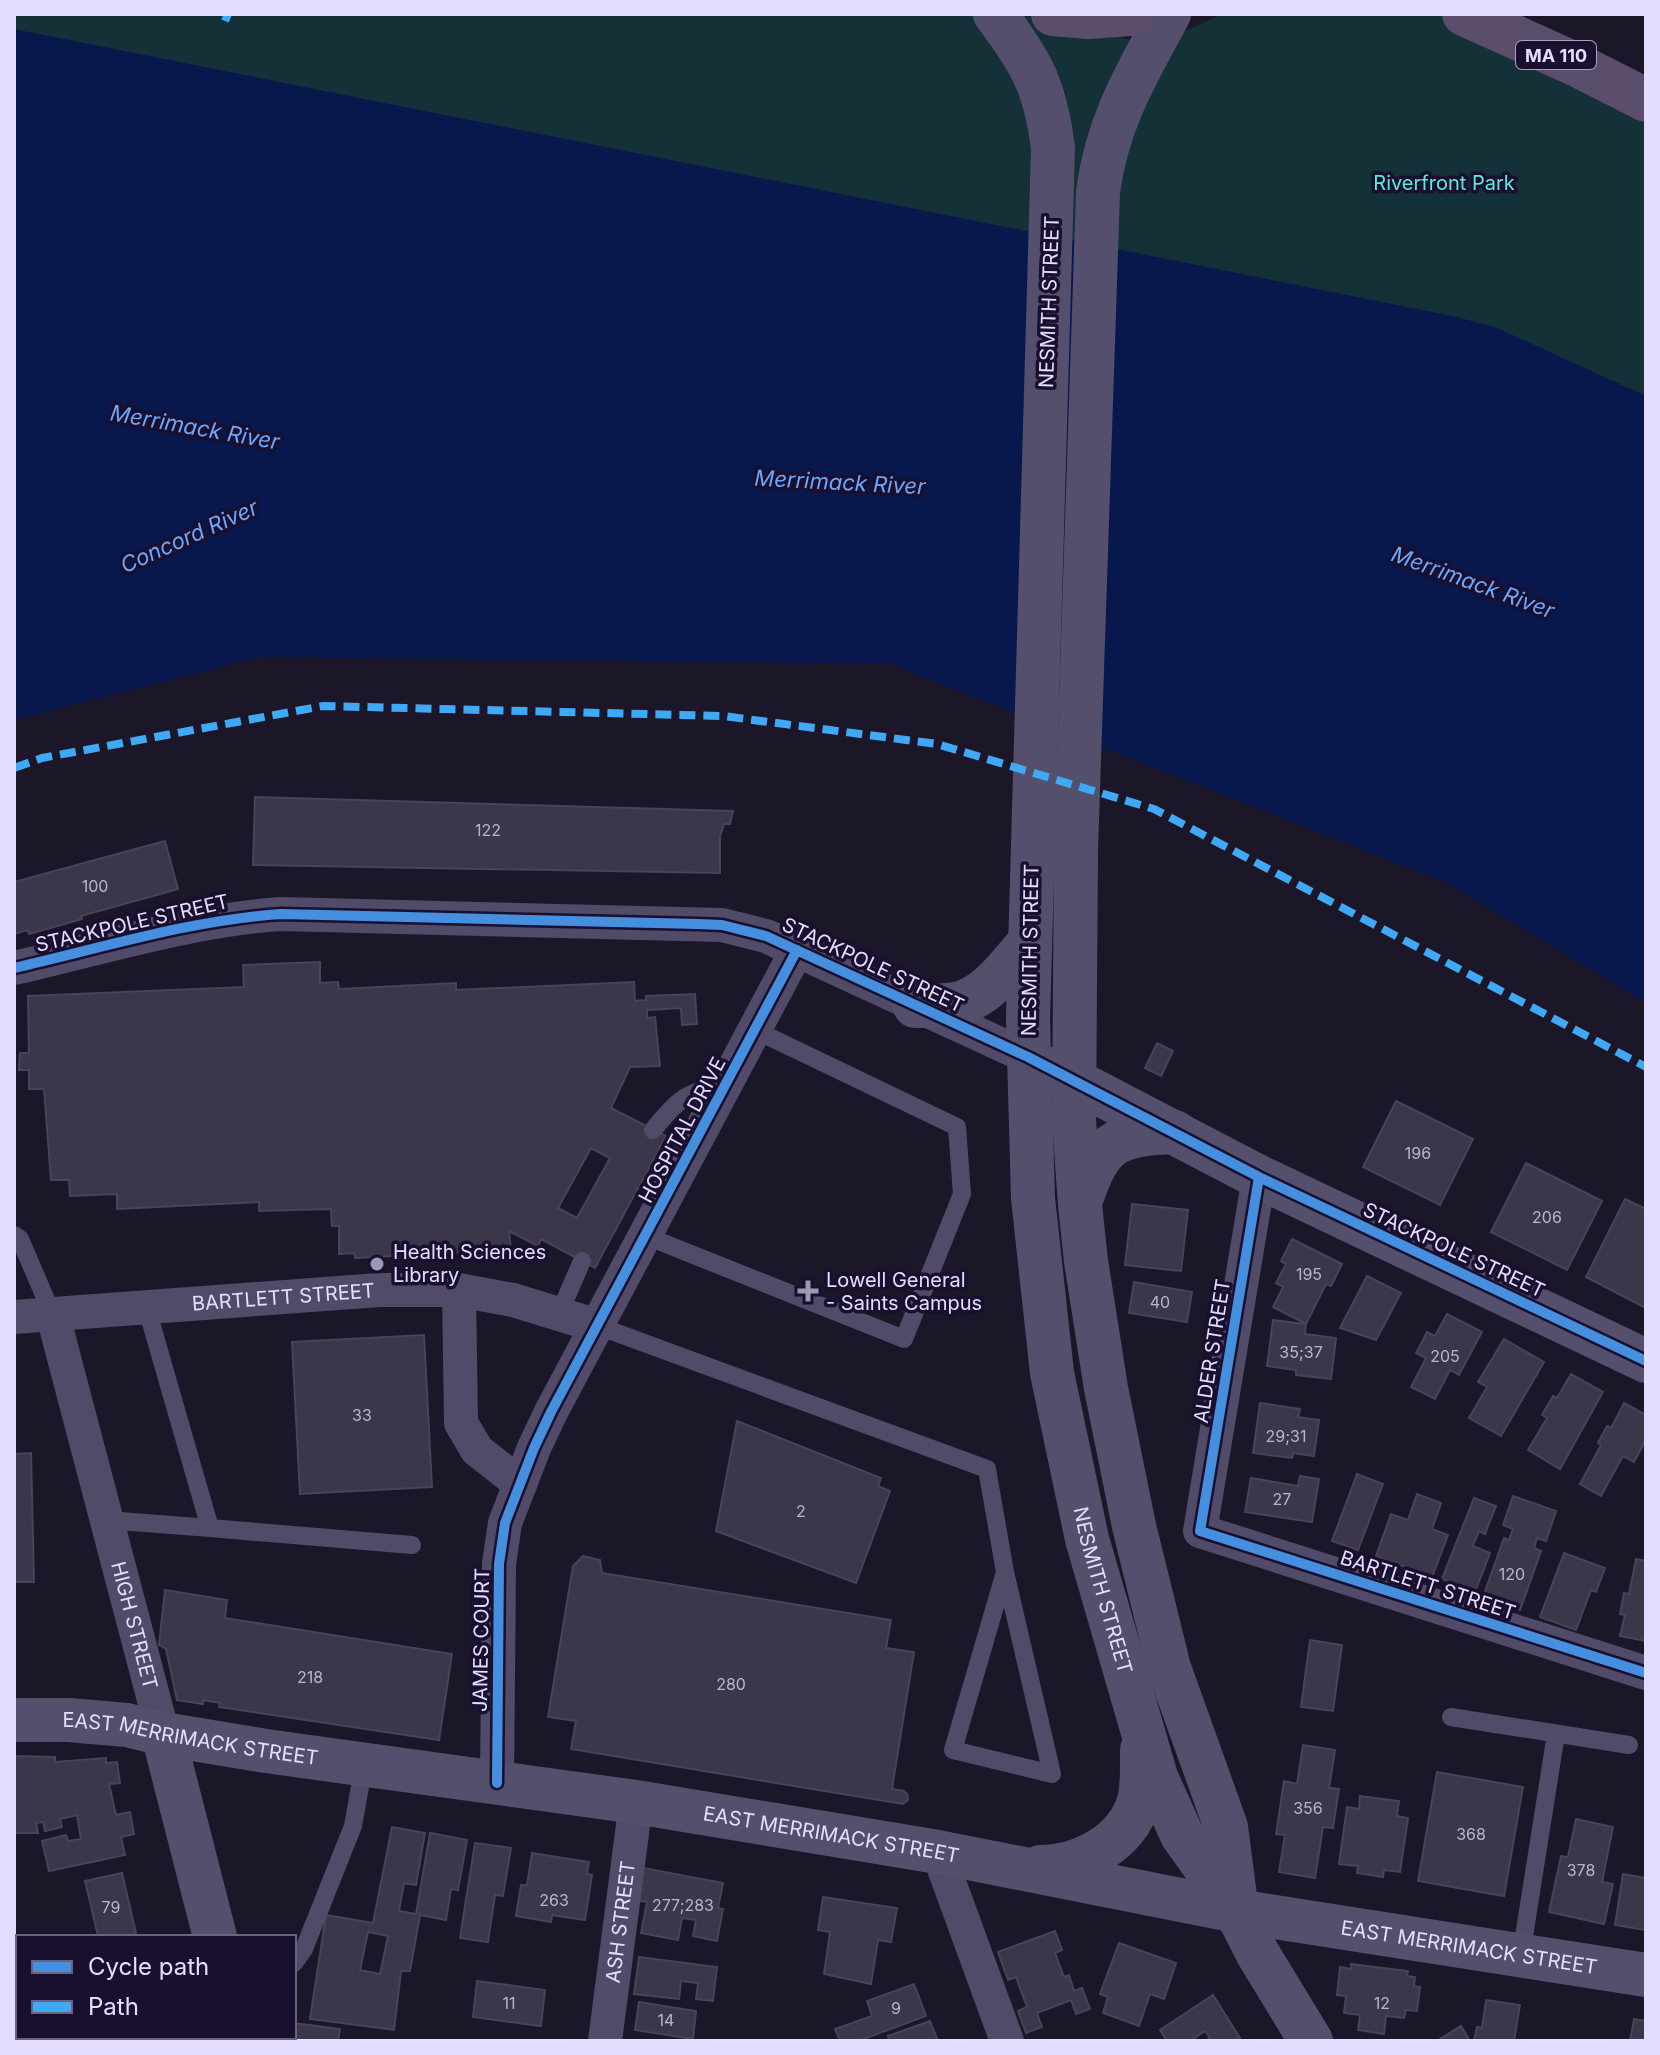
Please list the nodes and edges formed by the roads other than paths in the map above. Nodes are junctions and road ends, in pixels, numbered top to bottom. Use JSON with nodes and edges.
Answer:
{"nodes":[{"id":1,"x":995,"y":14,"type":"edge"},
{"id":2,"x":1053,"y":14,"type":"edge"},
{"id":3,"x":1131,"y":14,"type":"edge"},
{"id":4,"x":1169,"y":14,"type":"edge"},
{"id":5,"x":1464,"y":14,"type":"edge"},
{"id":6,"x":1646,"y":100,"type":"edge"},
{"id":7,"x":1029,"y":943,"type":"junction"},
{"id":8,"x":797,"y":950,"type":"junction"},
{"id":9,"x":14,"y":968,"type":"edge"},
{"id":10,"x":915,"y":1006,"type":"junction"},
{"id":11,"x":755,"y":1030,"type":"junction"},
{"id":12,"x":1028,"y":1057,"type":"junction"},
{"id":13,"x":1075,"y":1081,"type":"junction"},
{"id":14,"x":726,"y":1085,"type":"junction"},
{"id":15,"x":653,"y":1130,"type":"dead end"},
{"id":16,"x":1175,"y":1132,"type":"junction"},
{"id":17,"x":1259,"y":1177,"type":"junction"},
{"id":18,"x":1080,"y":1202,"type":"junction"},
{"id":19,"x":14,"y":1235,"type":"edge"},
{"id":20,"x":646,"y":1236,"type":"junction"},
{"id":21,"x":582,"y":1261,"type":"dead end"},
{"id":22,"x":459,"y":1290,"type":"junction"},
{"id":23,"x":147,"y":1309,"type":"junction"},
{"id":24,"x":559,"y":1314,"type":"junction"},
{"id":25,"x":53,"y":1316,"type":"junction"},
{"id":26,"x":14,"y":1317,"type":"edge"},
{"id":27,"x":598,"y":1326,"type":"junction"},
{"id":28,"x":1646,"y":1361,"type":"edge"},
{"id":29,"x":520,"y":1484,"type":"junction"},
{"id":30,"x":107,"y":1520,"type":"junction"},
{"id":31,"x":210,"y":1528,"type":"junction"},
{"id":32,"x":1200,"y":1531,"type":"joint"},
{"id":33,"x":412,"y":1545,"type":"dead end"},
{"id":34,"x":1005,"y":1572,"type":"junction"},
{"id":35,"x":1646,"y":1673,"type":"edge"},
{"id":36,"x":1451,"y":1717,"type":"dead end"},
{"id":37,"x":14,"y":1720,"type":"edge"},
{"id":38,"x":1142,"y":1733,"type":"junction"},
{"id":39,"x":163,"y":1734,"type":"junction"},
{"id":40,"x":1556,"y":1734,"type":"junction"},
{"id":41,"x":1629,"y":1745,"type":"dead end"},
{"id":42,"x":364,"y":1764,"type":"junction"},
{"id":43,"x":497,"y":1783,"type":"junction"},
{"id":44,"x":636,"y":1802,"type":"junction"},
{"id":45,"x":938,"y":1852,"type":"junction"},
{"id":46,"x":1009,"y":1866,"type":"junction"},
{"id":47,"x":1236,"y":1911,"type":"junction"},
{"id":48,"x":214,"y":1935,"type":"edge"},
{"id":49,"x":1521,"y":1955,"type":"junction"},
{"id":50,"x":296,"y":1960,"type":"edge"},
{"id":51,"x":1646,"y":1975,"type":"edge"},
{"id":52,"x":605,"y":2041,"type":"edge"},
{"id":53,"x":1007,"y":2041,"type":"edge"},
{"id":54,"x":1311,"y":2041,"type":"edge"}],
"edges":[{"from":1,"to":7,"type":"main road","name":"NESMITH STREET"},
{"from":2,"to":3,"type":"main road"},
{"from":4,"to":13,"type":"main road","name":"NESMITH STREET"},
{"from":5,"to":6,"type":"main road","number":"MA 110"},
{"from":7,"to":10,"type":"main road"},
{"from":7,"to":12,"type":"main road","name":"NESMITH STREET"},
{"from":8,"to":9,"type":"street","name":"STACKPOLE STREET"},
{"from":8,"to":10,"type":"street","name":"STACKPOLE STREET"},
{"from":8,"to":11,"type":"street","name":"HOSPITAL DRIVE"},
{"from":10,"to":12,"type":"street","name":"STACKPOLE STREET"},
{"from":11,"to":14,"type":"street","name":"HOSPITAL DRIVE"},
{"from":11,"to":20,"type":"lane"},
{"from":12,"to":13,"type":"main road","name":"STACKPOLE STREET"},
{"from":12,"to":38,"type":"main road","name":"NESMITH STREET"},
{"from":13,"to":16,"type":"main road","name":"STACKPOLE STREET"},
{"from":13,"to":18,"type":"main road","name":"NESMITH STREET"},
{"from":14,"to":15,"type":"lane"},
{"from":14,"to":20,"type":"street","name":"HOSPITAL DRIVE"},
{"from":16,"to":17,"type":"main road","name":"STACKPOLE STREET"},
{"from":16,"to":18,"type":"main road"},
{"from":17,"to":28,"type":"main road","name":"STACKPOLE STREET"},
{"from":17,"to":32,"type":"street","name":"ALDER STREET"},
{"from":18,"to":47,"type":"main road","name":"NESMITH STREET"},
{"from":19,"to":25,"type":"lane"},
{"from":20,"to":27,"type":"street","name":"HOSPITAL DRIVE"},
{"from":21,"to":24,"type":"lane"},
{"from":22,"to":23,"type":"street","name":"BARTLETT STREET"},
{"from":22,"to":24,"type":"street","name":"BARTLETT STREET"},
{"from":22,"to":29,"type":"street"},
{"from":23,"to":25,"type":"street","name":"BARTLETT STREET"},
{"from":23,"to":31,"type":"lane"},
{"from":24,"to":27,"type":"street","name":"BARTLETT STREET"},
{"from":25,"to":26,"type":"street","name":"BARTLETT STREET"},
{"from":25,"to":30,"type":"street","name":"HIGH STREET"},
{"from":27,"to":29,"type":"street","name":"JAMES COURT"},
{"from":27,"to":34,"type":"lane"},
{"from":29,"to":43,"type":"street","name":"JAMES COURT"},
{"from":30,"to":31,"type":"lane"},
{"from":30,"to":39,"type":"street","name":"HIGH STREET"},
{"from":31,"to":33,"type":"lane"},
{"from":32,"to":35,"type":"street","name":"BARTLETT STREET"},
{"from":34,"to":34,"type":"lane"},
{"from":36,"to":40,"type":"lane"},
{"from":37,"to":39,"type":"main road","name":"EAST MERRIMACK STREET"},
{"from":38,"to":46,"type":"main road"},
{"from":38,"to":47,"type":"main road","name":"NESMITH STREET"},
{"from":39,"to":42,"type":"main road","name":"EAST MERRIMACK STREET"},
{"from":39,"to":48,"type":"main road","name":"HIGH STREET"},
{"from":40,"to":41,"type":"lane"},
{"from":40,"to":49,"type":"lane"},
{"from":42,"to":43,"type":"main road","name":"EAST MERRIMACK STREET"},
{"from":42,"to":50,"type":"lane"},
{"from":43,"to":44,"type":"main road","name":"EAST MERRIMACK STREET"},
{"from":44,"to":45,"type":"main road","name":"EAST MERRIMACK STREET"},
{"from":44,"to":52,"type":"street","name":"ASH STREET"},
{"from":45,"to":46,"type":"main road","name":"EAST MERRIMACK STREET"},
{"from":45,"to":53,"type":"street"},
{"from":46,"to":47,"type":"main road","name":"EAST MERRIMACK STREET"},
{"from":47,"to":49,"type":"main road","name":"EAST MERRIMACK STREET"},
{"from":47,"to":54,"type":"main road","name":"NESMITH STREET"},
{"from":49,"to":51,"type":"main road","name":"EAST MERRIMACK STREET"}]}
